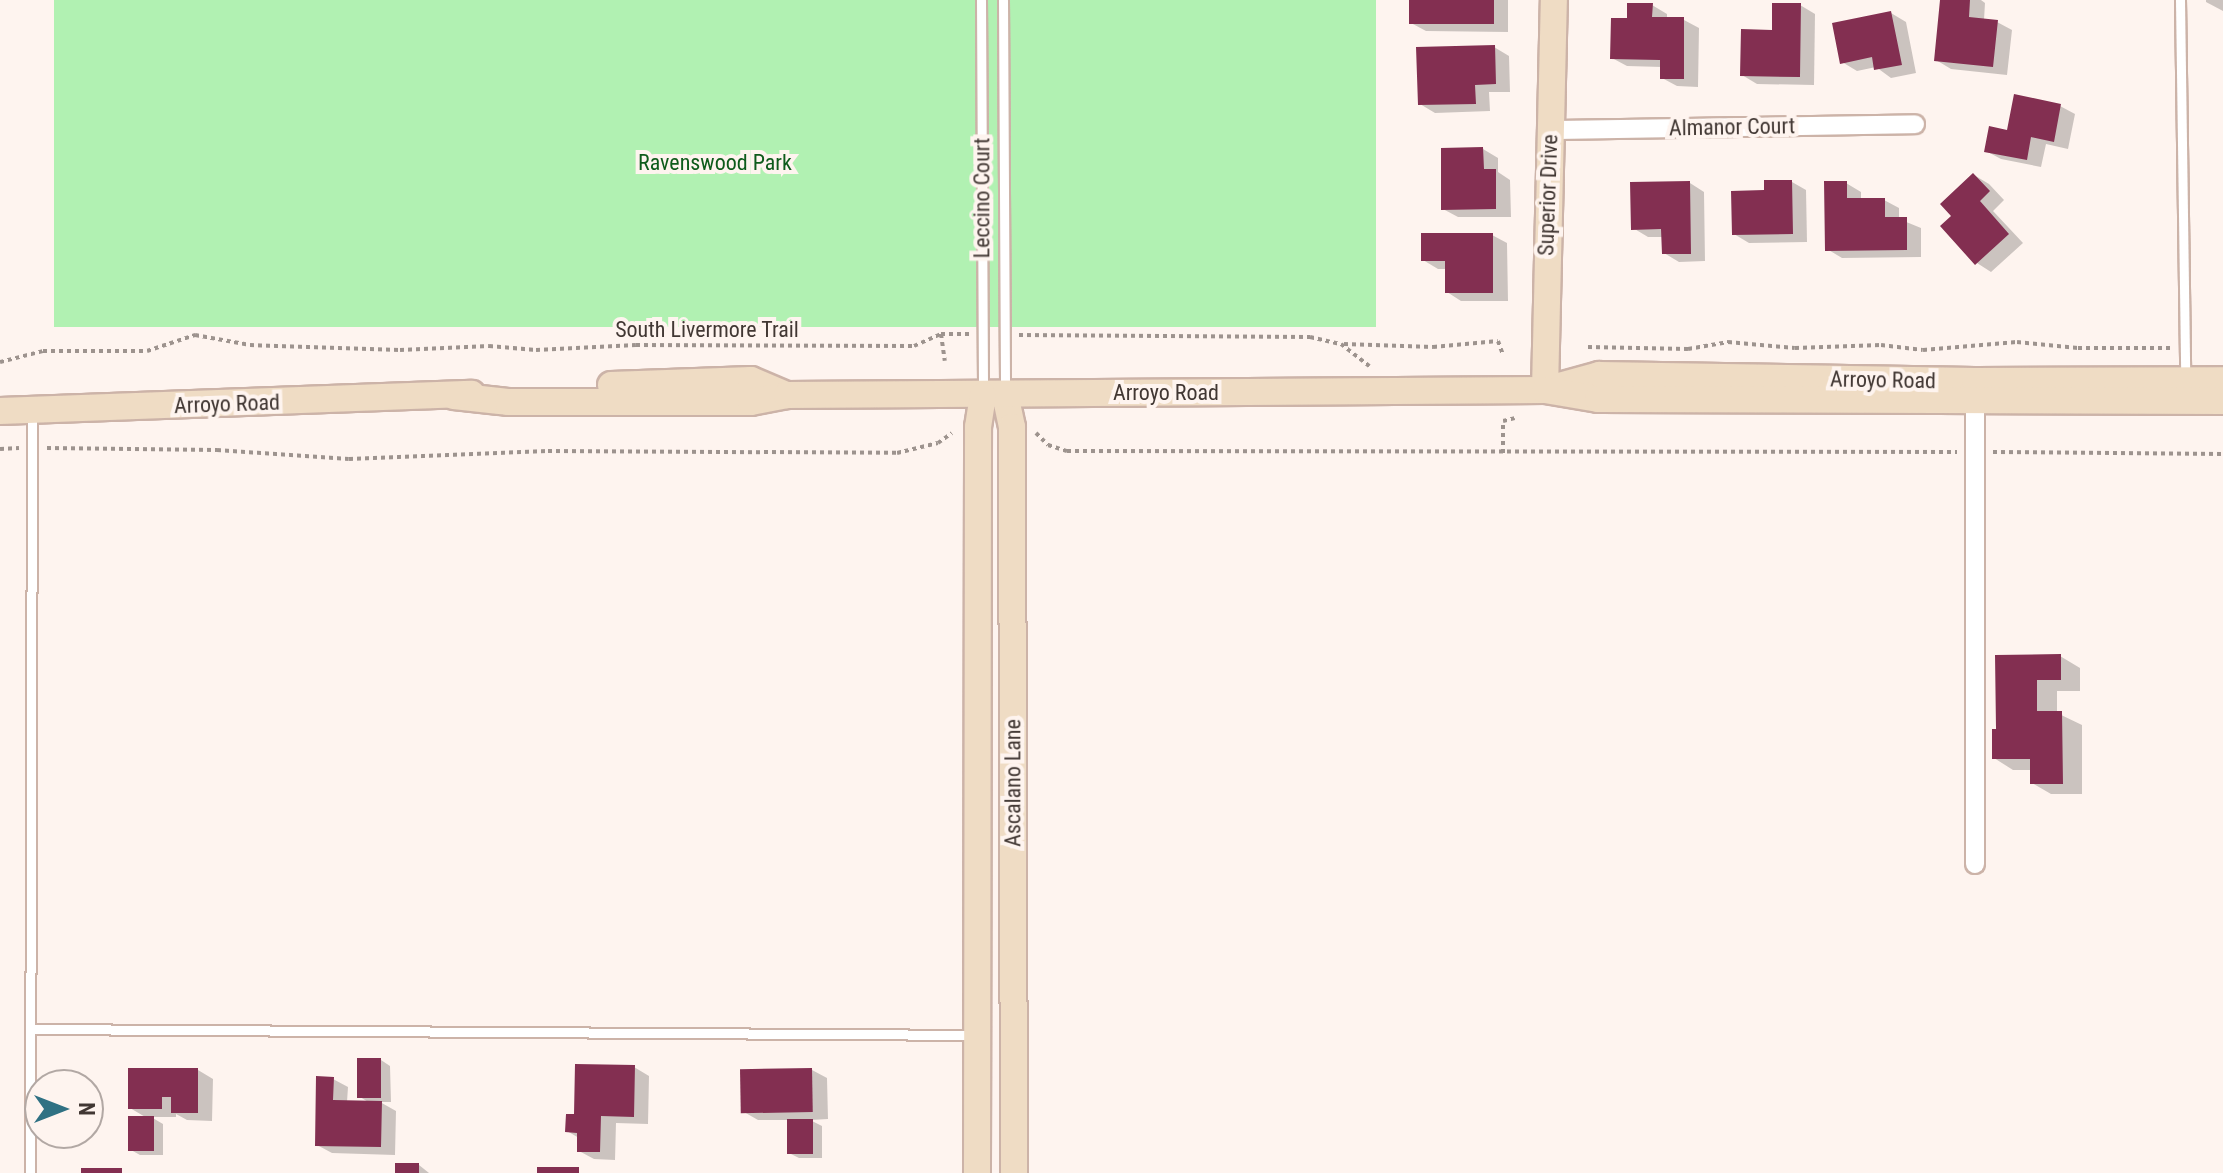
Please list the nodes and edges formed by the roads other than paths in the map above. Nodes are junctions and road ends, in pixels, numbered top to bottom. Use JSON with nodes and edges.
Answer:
{"nodes":[{"id":1,"x":981,"y":0,"type":"edge"},
{"id":2,"x":1003,"y":0,"type":"edge"},
{"id":3,"x":1554,"y":0,"type":"edge"},
{"id":4,"x":2180,"y":0,"type":"edge"},
{"id":5,"x":1915,"y":124,"type":"dead end"},
{"id":6,"x":1550,"y":130,"type":"junction"},
{"id":7,"x":2223,"y":380,"type":"edge"},
{"id":8,"x":1545,"y":390,"type":"junction"},
{"id":9,"x":2185,"y":391,"type":"junction"},
{"id":10,"x":1975,"y":392,"type":"junction"},
{"id":11,"x":994,"y":395,"type":"junction"},
{"id":12,"x":2223,"y":401,"type":"edge"},
{"id":13,"x":32,"y":410,"type":"junction"},
{"id":14,"x":0,"y":411,"type":"edge"},
{"id":15,"x":1975,"y":864,"type":"dead end"},
{"id":16,"x":30,"y":1029,"type":"junction"},
{"id":17,"x":977,"y":1035,"type":"junction"},
{"id":18,"x":30,"y":1173,"type":"edge"},
{"id":19,"x":977,"y":1173,"type":"edge"},
{"id":20,"x":1014,"y":1173,"type":"edge"}],
"edges":[{"from":1,"to":11,"type":"lane","name":"Leccino Court"},
{"from":2,"to":11,"type":"lane","name":"Leccino Court"},
{"from":3,"to":6,"type":"street","name":"Superior Drive"},
{"from":4,"to":9,"type":"lane"},
{"from":5,"to":6,"type":"street","name":"Almanor Court"},
{"from":6,"to":8,"type":"street","name":"Superior Drive"},
{"from":7,"to":9,"type":"street","name":"Arroyo Road"},
{"from":8,"to":10,"type":"street","name":"Arroyo Road"},
{"from":8,"to":11,"type":"street","name":"Arroyo Road"},
{"from":9,"to":10,"type":"street","name":"Arroyo Road"},
{"from":9,"to":12,"type":"street","name":"Arroyo Road"},
{"from":10,"to":15,"type":"street"},
{"from":11,"to":13,"type":"street","name":"Arroyo Road"},
{"from":11,"to":17,"type":"street","name":"Ascalano Lane"},
{"from":11,"to":20,"type":"street","name":"Ascalano Lane"},
{"from":13,"to":14,"type":"street","name":"Arroyo Road"},
{"from":13,"to":16,"type":"lane"},
{"from":16,"to":17,"type":"lane"},
{"from":16,"to":18,"type":"lane"},
{"from":17,"to":19,"type":"street","name":"Ascalano Lane"}]}
